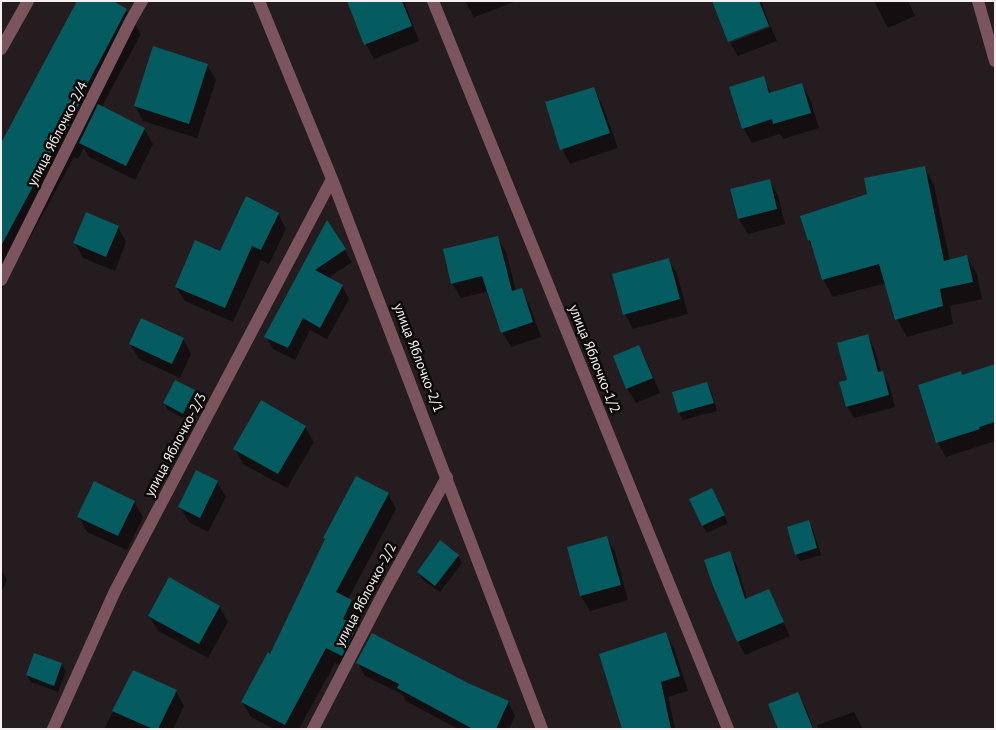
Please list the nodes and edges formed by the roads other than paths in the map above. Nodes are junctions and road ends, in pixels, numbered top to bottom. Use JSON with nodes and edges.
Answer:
{"nodes":[{"id":1,"x":28,"y":1,"type":"edge"},
{"id":2,"x":142,"y":1,"type":"edge"},
{"id":3,"x":259,"y":1,"type":"edge"},
{"id":4,"x":433,"y":1,"type":"edge"},
{"id":5,"x":978,"y":1,"type":"edge"},
{"id":6,"x":1,"y":49,"type":"edge"},
{"id":7,"x":995,"y":61,"type":"edge"},
{"id":8,"x":332,"y":179,"type":"junction"},
{"id":9,"x":1,"y":280,"type":"edge"},
{"id":10,"x":447,"y":477,"type":"junction"},
{"id":11,"x":53,"y":729,"type":"edge"},
{"id":12,"x":313,"y":729,"type":"edge"},
{"id":13,"x":542,"y":729,"type":"edge"},
{"id":14,"x":728,"y":729,"type":"edge"}],
"edges":[{"from":1,"to":6,"type":"street"},
{"from":2,"to":9,"type":"street","name":"улица Яблочко-2/4"},
{"from":3,"to":8,"type":"street","name":"улица Яблочко-2/1"},
{"from":4,"to":14,"type":"street","name":"улица Яблочко-1/2"},
{"from":5,"to":7,"type":"street"},
{"from":8,"to":10,"type":"street","name":"улица Яблочко-2/1"},
{"from":8,"to":11,"type":"street","name":"улица Яблочко-2/3"},
{"from":10,"to":12,"type":"street","name":"улица Яблочко-2/2"},
{"from":10,"to":13,"type":"street","name":"улица Яблочко-2/1"}]}
